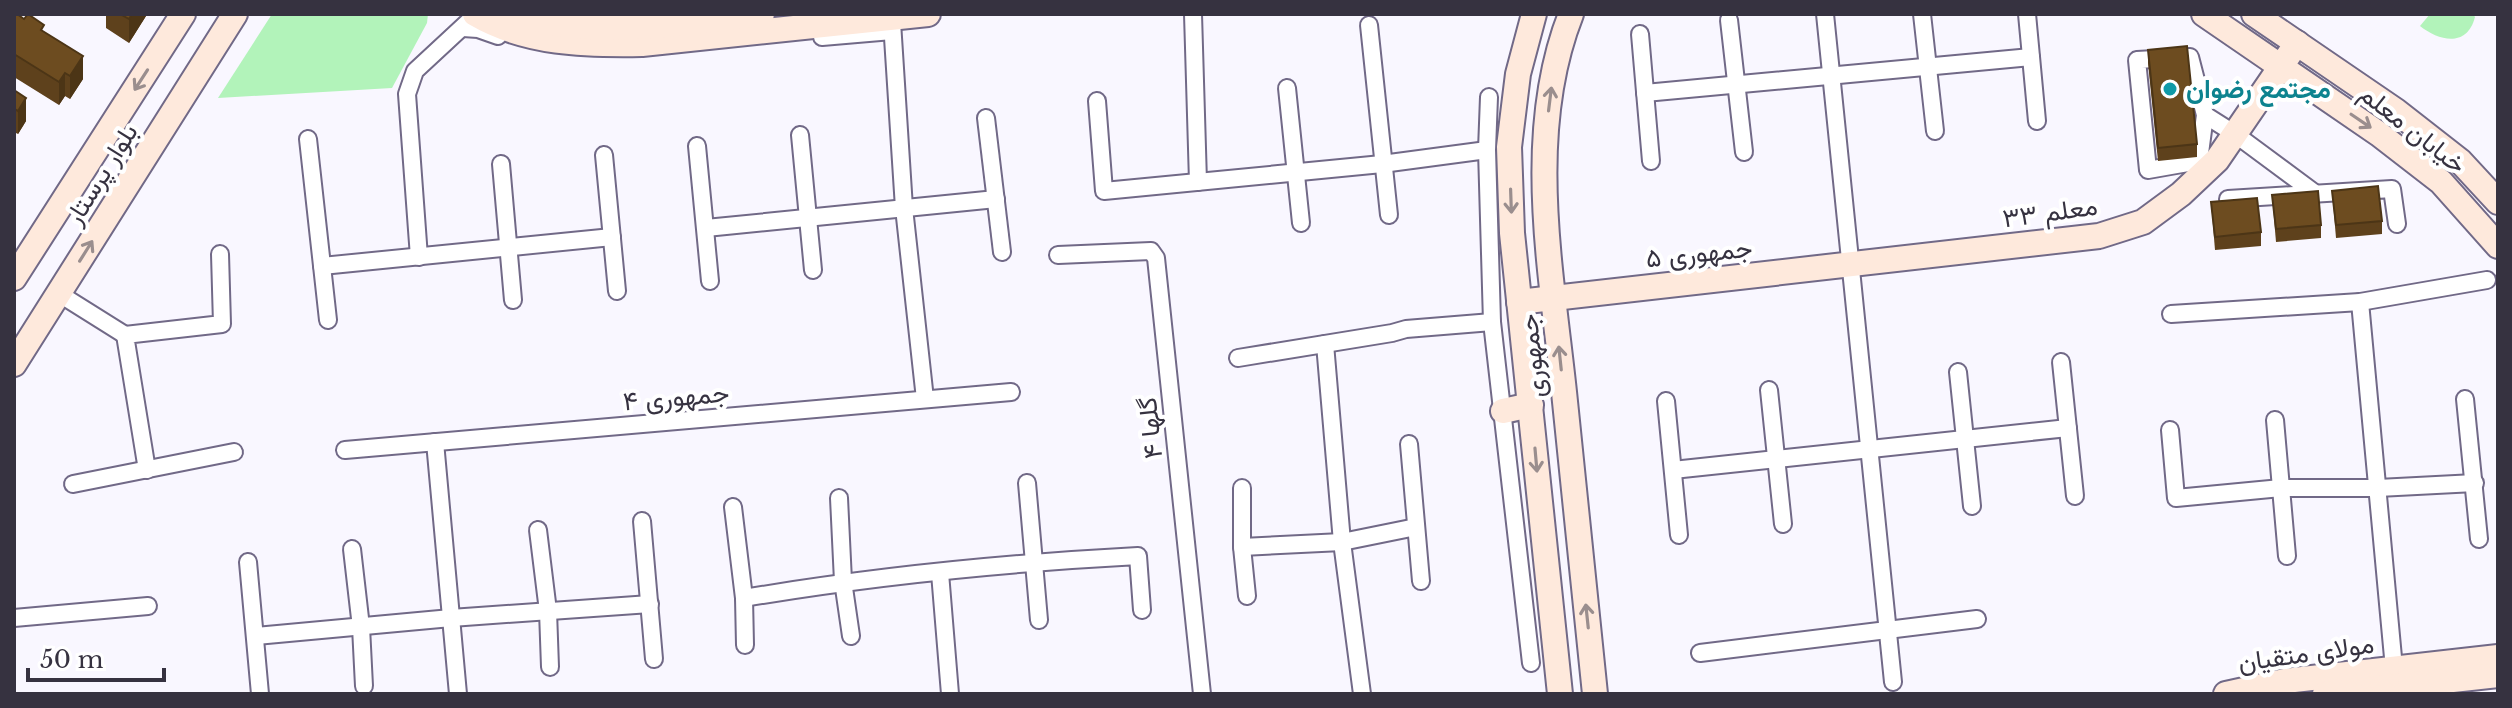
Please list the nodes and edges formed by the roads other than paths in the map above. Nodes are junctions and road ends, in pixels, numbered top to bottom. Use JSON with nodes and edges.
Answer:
{"nodes":[{"id":1,"x":183,"y":14,"type":"edge"},
{"id":2,"x":235,"y":14,"type":"edge"},
{"id":3,"x":517,"y":14,"type":"edge"},
{"id":4,"x":762,"y":14,"type":"edge"},
{"id":5,"x":928,"y":14,"type":"edge"},
{"id":6,"x":1193,"y":14,"type":"edge"},
{"id":7,"x":1534,"y":14,"type":"edge"},
{"id":8,"x":1571,"y":14,"type":"edge"},
{"id":9,"x":1825,"y":14,"type":"edge"},
{"id":10,"x":1922,"y":14,"type":"edge"},
{"id":11,"x":2027,"y":14,"type":"edge"},
{"id":12,"x":2204,"y":14,"type":"edge"},
{"id":13,"x":2254,"y":14,"type":"edge"},
{"id":14,"x":1729,"y":20,"type":"dead end"},
{"id":15,"x":469,"y":21,"type":"edge"},
{"id":16,"x":891,"y":21,"type":"edge"},
{"id":17,"x":1369,"y":25,"type":"dead end"},
{"id":18,"x":1640,"y":34,"type":"dead end"},
{"id":19,"x":2297,"y":43,"type":"junction"},
{"id":20,"x":2031,"y":57,"type":"junction"},
{"id":21,"x":2281,"y":66,"type":"junction"},
{"id":22,"x":1928,"y":67,"type":"junction"},
{"id":23,"x":1831,"y":76,"type":"junction"},
{"id":24,"x":1736,"y":85,"type":"junction"},
{"id":25,"x":1287,"y":88,"type":"dead end"},
{"id":26,"x":1645,"y":93,"type":"junction"},
{"id":27,"x":1489,"y":97,"type":"dead end"},
{"id":28,"x":1097,"y":101,"type":"dead end"},
{"id":29,"x":2205,"y":115,"type":"junction"},
{"id":30,"x":986,"y":118,"type":"dead end"},
{"id":31,"x":2037,"y":121,"type":"dead end"},
{"id":32,"x":1935,"y":131,"type":"dead end"},
{"id":33,"x":2235,"y":134,"type":"junction"},
{"id":34,"x":800,"y":135,"type":"dead end"},
{"id":35,"x":308,"y":139,"type":"dead end"},
{"id":36,"x":697,"y":146,"type":"dead end"},
{"id":37,"x":1487,"y":150,"type":"junction"},
{"id":38,"x":1744,"y":152,"type":"dead end"},
{"id":39,"x":604,"y":155,"type":"dead end"},
{"id":40,"x":1651,"y":161,"type":"dead end"},
{"id":41,"x":501,"y":164,"type":"dead end"},
{"id":42,"x":1382,"y":164,"type":"junction"},
{"id":43,"x":1295,"y":172,"type":"junction"},
{"id":44,"x":1198,"y":182,"type":"junction"},
{"id":45,"x":2316,"y":194,"type":"junction"},
{"id":46,"x":996,"y":199,"type":"junction"},
{"id":47,"x":2228,"y":199,"type":"edge"},
{"id":48,"x":2498,"y":202,"type":"edge"},
{"id":49,"x":904,"y":208,"type":"junction"},
{"id":50,"x":1389,"y":215,"type":"dead end"},
{"id":51,"x":809,"y":218,"type":"junction"},
{"id":52,"x":1301,"y":223,"type":"dead end"},
{"id":53,"x":2397,"y":224,"type":"dead end"},
{"id":54,"x":706,"y":228,"type":"junction"},
{"id":55,"x":612,"y":237,"type":"junction"},
{"id":56,"x":2498,"y":246,"type":"edge"},
{"id":57,"x":509,"y":248,"type":"junction"},
{"id":58,"x":1002,"y":252,"type":"dead end"},
{"id":59,"x":220,"y":254,"type":"dead end"},
{"id":60,"x":1058,"y":255,"type":"dead end"},
{"id":61,"x":419,"y":257,"type":"junction"},
{"id":62,"x":1850,"y":264,"type":"junction"},
{"id":63,"x":322,"y":266,"type":"junction"},
{"id":64,"x":813,"y":270,"type":"dead end"},
{"id":65,"x":14,"y":278,"type":"edge"},
{"id":66,"x":2487,"y":280,"type":"dead end"},
{"id":67,"x":710,"y":281,"type":"dead end"},
{"id":68,"x":617,"y":291,"type":"dead end"},
{"id":69,"x":58,"y":293,"type":"junction"},
{"id":70,"x":1554,"y":297,"type":"junction"},
{"id":71,"x":513,"y":300,"type":"dead end"},
{"id":72,"x":1519,"y":302,"type":"junction"},
{"id":73,"x":2360,"y":302,"type":"junction"},
{"id":74,"x":2171,"y":314,"type":"dead end"},
{"id":75,"x":328,"y":320,"type":"dead end"},
{"id":76,"x":1492,"y":322,"type":"junction"},
{"id":77,"x":125,"y":335,"type":"junction"},
{"id":78,"x":1325,"y":344,"type":"junction"},
{"id":79,"x":1238,"y":358,"type":"dead end"},
{"id":80,"x":2061,"y":362,"type":"dead end"},
{"id":81,"x":14,"y":364,"type":"edge"},
{"id":82,"x":1958,"y":372,"type":"dead end"},
{"id":83,"x":1769,"y":390,"type":"dead end"},
{"id":84,"x":1011,"y":392,"type":"dead end"},
{"id":85,"x":925,"y":399,"type":"junction"},
{"id":86,"x":2465,"y":399,"type":"dead end"},
{"id":87,"x":1666,"y":401,"type":"dead end"},
{"id":88,"x":1531,"y":405,"type":"junction"},
{"id":89,"x":1503,"y":411,"type":"junction"},
{"id":90,"x":2275,"y":420,"type":"dead end"},
{"id":91,"x":2068,"y":428,"type":"junction"},
{"id":92,"x":2170,"y":430,"type":"dead end"},
{"id":93,"x":1965,"y":439,"type":"junction"},
{"id":94,"x":435,"y":442,"type":"junction"},
{"id":95,"x":1409,"y":444,"type":"dead end"},
{"id":96,"x":1869,"y":449,"type":"junction"},
{"id":97,"x":345,"y":450,"type":"dead end"},
{"id":98,"x":234,"y":452,"type":"dead end"},
{"id":99,"x":1776,"y":459,"type":"junction"},
{"id":100,"x":147,"y":470,"type":"junction"},
{"id":101,"x":1673,"y":470,"type":"junction"},
{"id":102,"x":1027,"y":483,"type":"dead end"},
{"id":103,"x":2475,"y":483,"type":"junction"},
{"id":104,"x":73,"y":484,"type":"dead end"},
{"id":105,"x":1242,"y":488,"type":"dead end"},
{"id":106,"x":2281,"y":488,"type":"junction"},
{"id":107,"x":2378,"y":488,"type":"junction"},
{"id":108,"x":2075,"y":496,"type":"dead end"},
{"id":109,"x":839,"y":498,"type":"dead end"},
{"id":110,"x":1972,"y":506,"type":"dead end"},
{"id":111,"x":733,"y":507,"type":"dead end"},
{"id":112,"x":642,"y":521,"type":"dead end"},
{"id":113,"x":1783,"y":524,"type":"dead end"},
{"id":114,"x":1416,"y":527,"type":"junction"},
{"id":115,"x":538,"y":530,"type":"dead end"},
{"id":116,"x":1679,"y":535,"type":"dead end"},
{"id":117,"x":2479,"y":539,"type":"dead end"},
{"id":118,"x":1342,"y":542,"type":"junction"},
{"id":119,"x":1242,"y":547,"type":"junction"},
{"id":120,"x":352,"y":549,"type":"dead end"},
{"id":121,"x":2287,"y":556,"type":"dead end"},
{"id":122,"x":248,"y":562,"type":"dead end"},
{"id":123,"x":1033,"y":562,"type":"junction"},
{"id":124,"x":940,"y":573,"type":"junction"},
{"id":125,"x":843,"y":581,"type":"junction"},
{"id":126,"x":1421,"y":581,"type":"dead end"},
{"id":127,"x":1247,"y":596,"type":"dead end"},
{"id":128,"x":744,"y":598,"type":"junction"},
{"id":129,"x":650,"y":604,"type":"junction"},
{"id":130,"x":148,"y":606,"type":"dead end"},
{"id":131,"x":1142,"y":610,"type":"dead end"},
{"id":132,"x":548,"y":611,"type":"junction"},
{"id":133,"x":14,"y":618,"type":"edge"},
{"id":134,"x":451,"y":618,"type":"junction"},
{"id":135,"x":1977,"y":619,"type":"dead end"},
{"id":136,"x":1039,"y":620,"type":"dead end"},
{"id":137,"x":361,"y":627,"type":"junction"},
{"id":138,"x":1887,"y":630,"type":"junction"},
{"id":139,"x":256,"y":636,"type":"junction"},
{"id":140,"x":851,"y":636,"type":"dead end"},
{"id":141,"x":745,"y":645,"type":"dead end"},
{"id":142,"x":1700,"y":653,"type":"dead end"},
{"id":143,"x":2498,"y":657,"type":"edge"},
{"id":144,"x":654,"y":659,"type":"dead end"},
{"id":145,"x":1531,"y":663,"type":"dead end"},
{"id":146,"x":550,"y":667,"type":"dead end"},
{"id":147,"x":2498,"y":675,"type":"edge"},
{"id":148,"x":2395,"y":677,"type":"junction"},
{"id":149,"x":2436,"y":680,"type":"edge"},
{"id":150,"x":1893,"y":682,"type":"dead end"},
{"id":151,"x":364,"y":686,"type":"dead end"},
{"id":152,"x":260,"y":694,"type":"edge"},
{"id":153,"x":458,"y":694,"type":"edge"},
{"id":154,"x":950,"y":694,"type":"edge"},
{"id":155,"x":1202,"y":694,"type":"edge"},
{"id":156,"x":1362,"y":694,"type":"edge"},
{"id":157,"x":1560,"y":694,"type":"edge"},
{"id":158,"x":1595,"y":694,"type":"edge"},
{"id":159,"x":2226,"y":694,"type":"edge"},
{"id":160,"x":2325,"y":694,"type":"edge"}],
"edges":[{"from":1,"to":65,"type":"main road","name":"بلوار پرستار","one_way":true},
{"from":69,"to":2,"type":"main road","name":"بلوار پرستار","one_way":true},
{"from":3,"to":4,"type":"main road"},
{"from":5,"to":16,"type":"main road"},
{"from":6,"to":44,"type":"street"},
{"from":7,"to":72,"type":"main road","name":"جمهوری","one_way":true},
{"from":70,"to":8,"type":"main road","name":"جمهوری","one_way":true},
{"from":9,"to":23,"type":"street"},
{"from":10,"to":22,"type":"street"},
{"from":11,"to":20,"type":"street"},
{"from":12,"to":21,"type":"main road","name":"خیابان معلم"},
{"from":13,"to":19,"type":"main road","name":"خیابان معلم"},
{"from":14,"to":24,"type":"street"},
{"from":15,"to":16,"type":"main road"},
{"from":15,"to":61,"type":"street"},
{"from":16,"to":49,"type":"street"},
{"from":17,"to":42,"type":"street"},
{"from":18,"to":26,"type":"street"},
{"from":19,"to":21,"type":"main road","name":"معلم ۳۳"},
{"from":19,"to":48,"type":"main road","name":"خیابان معلم"},
{"from":20,"to":22,"type":"street"},
{"from":20,"to":31,"type":"street"},
{"from":21,"to":33,"type":"main road","name":"معلم ۳۳"},
{"from":21,"to":56,"type":"main road","name":"خیابان معلم","one_way":true},
{"from":22,"to":23,"type":"street"},
{"from":22,"to":32,"type":"street"},
{"from":23,"to":24,"type":"street"},
{"from":23,"to":62,"type":"street"},
{"from":24,"to":26,"type":"street"},
{"from":24,"to":38,"type":"street"},
{"from":25,"to":43,"type":"street"},
{"from":26,"to":40,"type":"street"},
{"from":27,"to":37,"type":"street"},
{"from":28,"to":44,"type":"street"},
{"from":29,"to":29,"type":"street"},
{"from":29,"to":33,"type":"street"},
{"from":30,"to":46,"type":"street"},
{"from":33,"to":45,"type":"street"},
{"from":33,"to":62,"type":"main road","name":"معلم ۳۳"},
{"from":34,"to":51,"type":"street"},
{"from":35,"to":63,"type":"street"},
{"from":36,"to":54,"type":"street"},
{"from":37,"to":42,"type":"street"},
{"from":37,"to":76,"type":"street"},
{"from":39,"to":55,"type":"street"},
{"from":41,"to":57,"type":"street"},
{"from":42,"to":43,"type":"street"},
{"from":42,"to":50,"type":"street"},
{"from":43,"to":44,"type":"street"},
{"from":43,"to":52,"type":"street"},
{"from":45,"to":47,"type":"street"},
{"from":45,"to":53,"type":"street"},
{"from":46,"to":49,"type":"street"},
{"from":46,"to":58,"type":"street"},
{"from":49,"to":51,"type":"street"},
{"from":49,"to":85,"type":"street"},
{"from":51,"to":54,"type":"street"},
{"from":51,"to":64,"type":"street"},
{"from":54,"to":67,"type":"street"},
{"from":55,"to":57,"type":"street"},
{"from":55,"to":68,"type":"street"},
{"from":57,"to":61,"type":"street"},
{"from":57,"to":71,"type":"street"},
{"from":59,"to":77,"type":"street"},
{"from":60,"to":155,"type":"street","name":"گلها ۴"},
{"from":61,"to":63,"type":"street"},
{"from":62,"to":70,"type":"main road","name":"جمهوری ۵"},
{"from":62,"to":96,"type":"street"},
{"from":63,"to":75,"type":"street"},
{"from":66,"to":73,"type":"street"},
{"from":69,"to":77,"type":"street"},
{"from":69,"to":81,"type":"main road","name":"بلوار پرستار"},
{"from":70,"to":72,"type":"main road","name":"جمهوری ۵"},
{"from":158,"to":70,"type":"main road","name":"جمهوری","one_way":true},
{"from":72,"to":88,"type":"main road","name":"جمهوری"},
{"from":73,"to":74,"type":"street"},
{"from":73,"to":107,"type":"street"},
{"from":76,"to":78,"type":"street"},
{"from":76,"to":89,"type":"street"},
{"from":77,"to":100,"type":"street"},
{"from":78,"to":79,"type":"street"},
{"from":78,"to":118,"type":"street"},
{"from":80,"to":91,"type":"street"},
{"from":82,"to":93,"type":"street"},
{"from":83,"to":99,"type":"street"},
{"from":84,"to":85,"type":"street","name":"جمهوری ۴"},
{"from":85,"to":94,"type":"street","name":"جمهوری ۴"},
{"from":86,"to":103,"type":"street"},
{"from":87,"to":101,"type":"street"},
{"from":88,"to":89,"type":"main road"},
{"from":88,"to":157,"type":"main road","name":"جمهوری","one_way":true},
{"from":89,"to":145,"type":"street"},
{"from":90,"to":106,"type":"street"},
{"from":91,"to":93,"type":"street"},
{"from":91,"to":108,"type":"street"},
{"from":92,"to":106,"type":"street"},
{"from":93,"to":96,"type":"street"},
{"from":93,"to":110,"type":"street"},
{"from":94,"to":97,"type":"street","name":"جمهوری ۴"},
{"from":94,"to":134,"type":"street"},
{"from":95,"to":114,"type":"street"},
{"from":96,"to":99,"type":"street"},
{"from":96,"to":138,"type":"street"},
{"from":98,"to":100,"type":"street"},
{"from":99,"to":101,"type":"street"},
{"from":99,"to":113,"type":"street"},
{"from":100,"to":104,"type":"street"},
{"from":101,"to":116,"type":"street"},
{"from":102,"to":123,"type":"street"},
{"from":103,"to":107,"type":"street"},
{"from":103,"to":117,"type":"street"},
{"from":105,"to":119,"type":"street"},
{"from":106,"to":107,"type":"street"},
{"from":106,"to":121,"type":"street"},
{"from":107,"to":148,"type":"street"},
{"from":109,"to":125,"type":"street"},
{"from":111,"to":128,"type":"street"},
{"from":112,"to":129,"type":"street"},
{"from":114,"to":118,"type":"street"},
{"from":114,"to":126,"type":"street"},
{"from":115,"to":132,"type":"street"},
{"from":118,"to":119,"type":"street"},
{"from":118,"to":156,"type":"street"},
{"from":119,"to":127,"type":"street"},
{"from":120,"to":137,"type":"street"},
{"from":122,"to":139,"type":"street"},
{"from":123,"to":124,"type":"street"},
{"from":123,"to":131,"type":"street"},
{"from":123,"to":136,"type":"street"},
{"from":124,"to":125,"type":"street"},
{"from":124,"to":154,"type":"street"},
{"from":125,"to":128,"type":"street"},
{"from":125,"to":140,"type":"street"},
{"from":128,"to":141,"type":"street"},
{"from":129,"to":132,"type":"street"},
{"from":129,"to":144,"type":"street"},
{"from":130,"to":133,"type":"street"},
{"from":132,"to":134,"type":"street"},
{"from":132,"to":146,"type":"street"},
{"from":134,"to":137,"type":"street"},
{"from":134,"to":153,"type":"street"},
{"from":135,"to":138,"type":"street"},
{"from":137,"to":139,"type":"street"},
{"from":137,"to":151,"type":"street"},
{"from":138,"to":142,"type":"street"},
{"from":138,"to":150,"type":"street"},
{"from":139,"to":152,"type":"street"},
{"from":143,"to":149,"type":"main road"},
{"from":147,"to":149,"type":"main road"},
{"from":148,"to":149,"type":"main road"},
{"from":148,"to":159,"type":"main road","name":"مولای متقیان"},
{"from":148,"to":160,"type":"main road","name":"مولای متقیان"}]}
